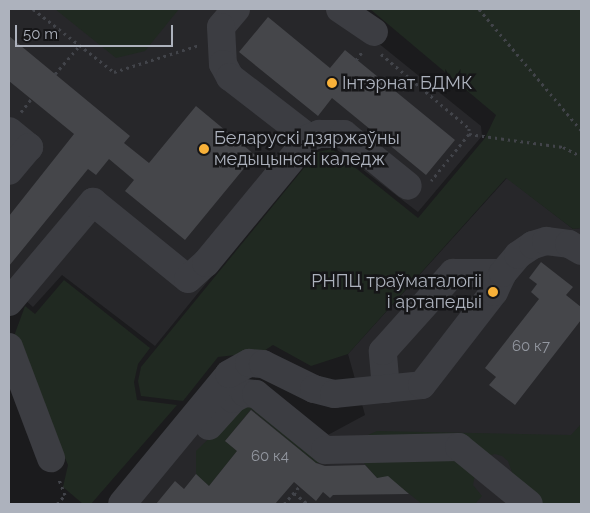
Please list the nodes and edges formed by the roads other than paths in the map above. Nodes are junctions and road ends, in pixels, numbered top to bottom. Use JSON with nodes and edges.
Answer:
{"nodes":[{"id":1,"x":236,"y":9,"type":"edge"},
{"id":2,"x":340,"y":9,"type":"edge"},
{"id":3,"x":375,"y":41,"type":"road end"},
{"id":4,"x":9,"y":131,"type":"edge"},
{"id":5,"x":309,"y":138,"type":"junction"},
{"id":6,"x":9,"y":171,"type":"edge"},
{"id":7,"x":408,"y":186,"type":"road end"},
{"id":8,"x":581,"y":251,"type":"edge"},
{"id":9,"x":503,"y":273,"type":"junction"},
{"id":10,"x":9,"y":302,"type":"edge"},
{"id":11,"x":9,"y":347,"type":"edge"},
{"id":12,"x":386,"y":389,"type":"junction"},
{"id":13,"x":50,"y":458,"type":"dead end"},
{"id":14,"x":174,"y":468,"type":"dead end"},
{"id":15,"x":122,"y":504,"type":"edge"},
{"id":16,"x":529,"y":504,"type":"edge"}],
"edges":[{"from":1,"to":5,"type":"lane"},
{"from":2,"to":3,"type":"lane"},
{"from":4,"to":6,"type":"lane"},
{"from":5,"to":7,"type":"lane"},
{"from":5,"to":10,"type":"lane"},
{"from":8,"to":9,"type":"lane"},
{"from":9,"to":12,"type":"lane"},
{"from":9,"to":12,"type":"lane"},
{"from":11,"to":13,"type":"lane"},
{"from":12,"to":15,"type":"lane"},
{"from":14,"to":16,"type":"lane"}]}
